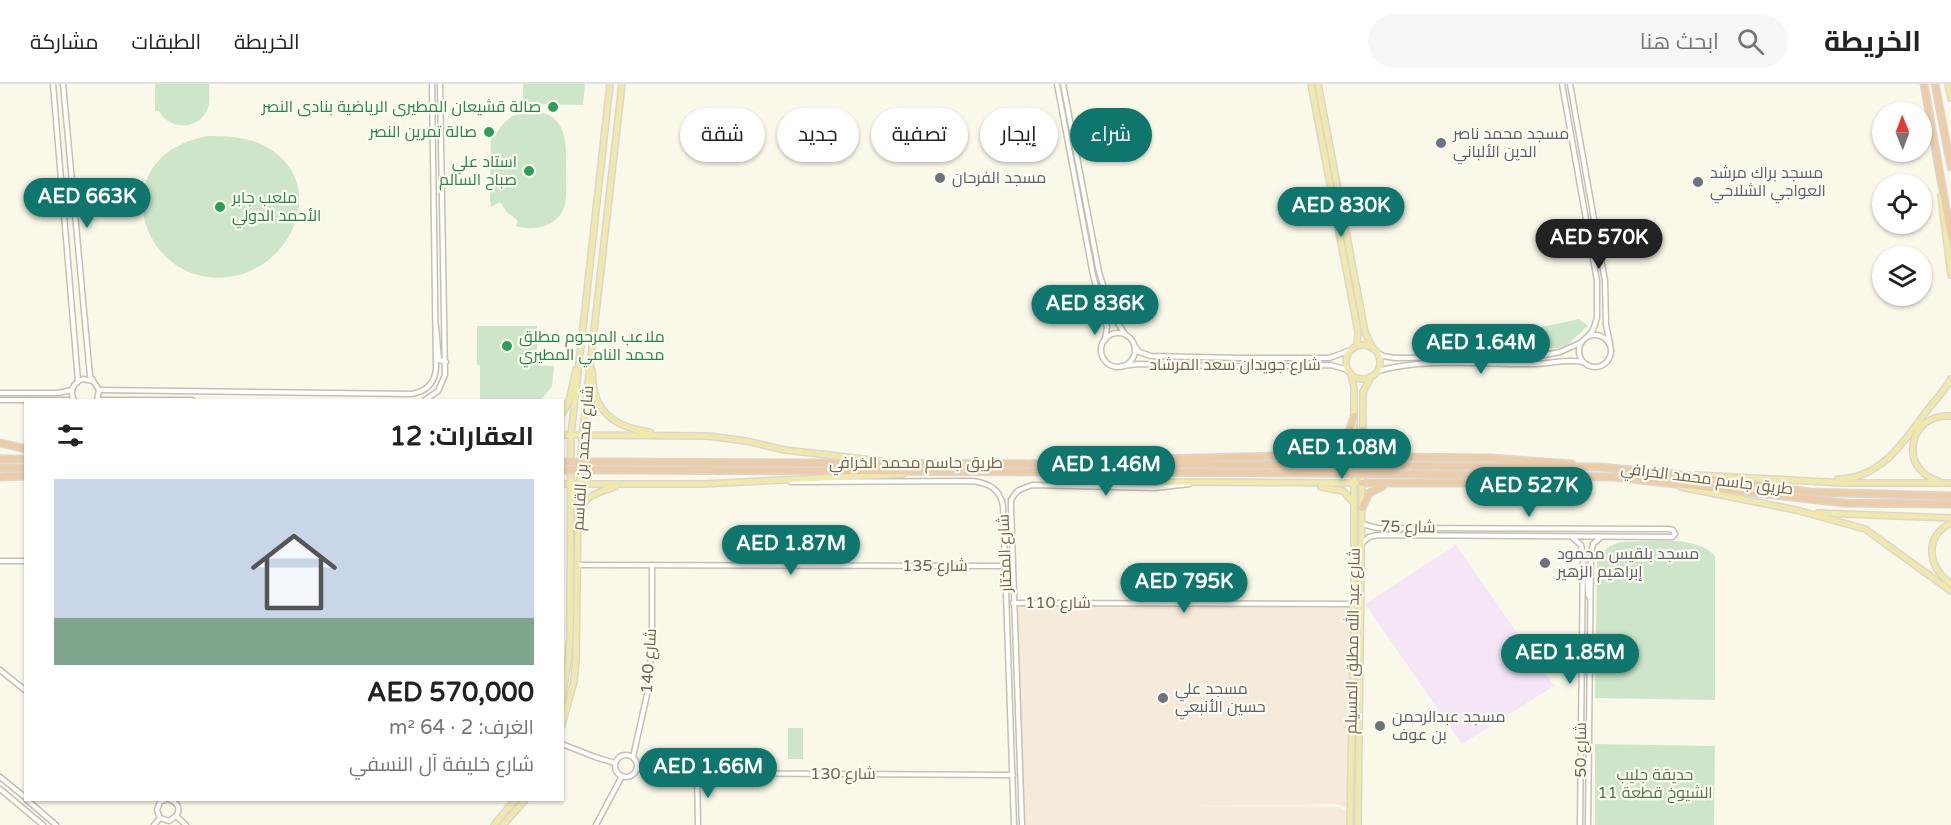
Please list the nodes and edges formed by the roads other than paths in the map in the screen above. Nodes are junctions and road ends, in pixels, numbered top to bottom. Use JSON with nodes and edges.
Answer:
{"nodes":[{"id":1,"x":53,"y":84,"type":"edge"},
{"id":2,"x":63,"y":84,"type":"edge"},
{"id":3,"x":432,"y":84,"type":"edge"},
{"id":4,"x":440,"y":84,"type":"edge"},
{"id":5,"x":610,"y":84,"type":"edge"},
{"id":6,"x":622,"y":84,"type":"edge"},
{"id":7,"x":1057,"y":84,"type":"edge"},
{"id":8,"x":1063,"y":84,"type":"edge"},
{"id":9,"x":1311,"y":84,"type":"edge"},
{"id":10,"x":1318,"y":84,"type":"edge"},
{"id":11,"x":1562,"y":84,"type":"edge"},
{"id":12,"x":1570,"y":84,"type":"edge"},
{"id":13,"x":1924,"y":84,"type":"edge"},
{"id":14,"x":1935,"y":84,"type":"edge"},
{"id":15,"x":1948,"y":84,"type":"edge"},
{"id":16,"x":1951,"y":98,"type":"edge"},
{"id":17,"x":1580,"y":140,"type":"junction"},
{"id":18,"x":1572,"y":141,"type":"junction"},
{"id":19,"x":1951,"y":164,"type":"edge"},
{"id":20,"x":1938,"y":165,"type":"junction"},
{"id":21,"x":1333,"y":167,"type":"junction"},
{"id":22,"x":1326,"y":168,"type":"junction"},
{"id":23,"x":433,"y":212,"type":"junction"},
{"id":24,"x":443,"y":212,"type":"junction"},
{"id":25,"x":1337,"y":224,"type":"junction"},
{"id":26,"x":1344,"y":224,"type":"junction"},
{"id":27,"x":1951,"y":237,"type":"edge"},
{"id":28,"x":1600,"y":256,"type":"junction"},
{"id":29,"x":1593,"y":257,"type":"junction"},
{"id":30,"x":1951,"y":275,"type":"edge"},
{"id":31,"x":435,"y":322,"type":"junction"},
{"id":32,"x":1125,"y":334,"type":"junction"},
{"id":33,"x":1588,"y":336,"type":"junction"},
{"id":34,"x":1105,"y":340,"type":"junction"},
{"id":35,"x":1580,"y":343,"type":"junction"},
{"id":36,"x":1610,"y":343,"type":"junction"},
{"id":37,"x":1134,"y":345,"type":"junction"},
{"id":38,"x":1357,"y":346,"type":"junction"},
{"id":39,"x":1372,"y":347,"type":"junction"},
{"id":40,"x":1351,"y":350,"type":"junction"},
{"id":41,"x":581,"y":352,"type":"junction"},
{"id":42,"x":1378,"y":353,"type":"junction"},
{"id":43,"x":1428,"y":357,"type":"junction"},
{"id":44,"x":1436,"y":357,"type":"junction"},
{"id":45,"x":446,"y":362,"type":"junction"},
{"id":46,"x":591,"y":362,"type":"junction"},
{"id":47,"x":1583,"y":362,"type":"junction"},
{"id":48,"x":1428,"y":364,"type":"junction"},
{"id":49,"x":1435,"y":364,"type":"junction"},
{"id":50,"x":1122,"y":366,"type":"junction"},
{"id":51,"x":1378,"y":371,"type":"junction"},
{"id":52,"x":1350,"y":372,"type":"junction"},
{"id":53,"x":1371,"y":377,"type":"junction"},
{"id":54,"x":1951,"y":379,"type":"edge"},
{"id":55,"x":78,"y":381,"type":"junction"},
{"id":56,"x":93,"y":381,"type":"junction"},
{"id":57,"x":72,"y":390,"type":"junction"},
{"id":58,"x":99,"y":390,"type":"junction"},
{"id":59,"x":3,"y":393,"type":"edge"},
{"id":60,"x":282,"y":393,"type":"junction"},
{"id":61,"x":292,"y":393,"type":"junction"},
{"id":62,"x":72,"y":399,"type":"edge"},
{"id":63,"x":98,"y":399,"type":"edge"},
{"id":64,"x":287,"y":399,"type":"edge"},
{"id":65,"x":427,"y":399,"type":"edge"},
{"id":66,"x":0,"y":400,"type":"edge"},
{"id":67,"x":6,"y":400,"type":"junction"},
{"id":68,"x":24,"y":400,"type":"edge"},
{"id":69,"x":564,"y":410,"type":"edge"},
{"id":70,"x":1354,"y":416,"type":"junction"},
{"id":71,"x":1951,"y":416,"type":"edge"},
{"id":72,"x":1363,"y":430,"type":"junction"},
{"id":73,"x":564,"y":435,"type":"edge"},
{"id":74,"x":572,"y":435,"type":"junction"},
{"id":75,"x":669,"y":435,"type":"junction"},
{"id":76,"x":582,"y":436,"type":"junction"},
{"id":77,"x":2,"y":444,"type":"edge"},
{"id":78,"x":24,"y":449,"type":"edge"},
{"id":79,"x":1280,"y":456,"type":"junction"},
{"id":80,"x":1354,"y":457,"type":"junction"},
{"id":81,"x":1362,"y":457,"type":"junction"},
{"id":82,"x":0,"y":459,"type":"edge"},
{"id":83,"x":24,"y":459,"type":"edge"},
{"id":84,"x":1463,"y":459,"type":"junction"},
{"id":85,"x":564,"y":462,"type":"edge"},
{"id":86,"x":901,"y":463,"type":"junction"},
{"id":87,"x":1060,"y":464,"type":"junction"},
{"id":88,"x":1599,"y":467,"type":"junction"},
{"id":89,"x":0,"y":468,"type":"edge"},
{"id":90,"x":24,"y":468,"type":"edge"},
{"id":91,"x":564,"y":470,"type":"edge"},
{"id":92,"x":932,"y":472,"type":"junction"},
{"id":93,"x":1070,"y":472,"type":"junction"},
{"id":94,"x":1674,"y":474,"type":"junction"},
{"id":95,"x":24,"y":476,"type":"edge"},
{"id":96,"x":0,"y":477,"type":"edge"},
{"id":97,"x":1614,"y":477,"type":"junction"},
{"id":98,"x":1777,"y":478,"type":"junction"},
{"id":99,"x":754,"y":481,"type":"junction"},
{"id":100,"x":1659,"y":481,"type":"junction"},
{"id":101,"x":1194,"y":483,"type":"junction"},
{"id":102,"x":1354,"y":483,"type":"junction"},
{"id":103,"x":1362,"y":483,"type":"junction"},
{"id":104,"x":1950,"y":483,"type":"edge"},
{"id":105,"x":564,"y":484,"type":"edge"},
{"id":106,"x":570,"y":484,"type":"junction"},
{"id":107,"x":1290,"y":484,"type":"junction"},
{"id":108,"x":1392,"y":484,"type":"junction"},
{"id":109,"x":579,"y":485,"type":"junction"},
{"id":110,"x":623,"y":485,"type":"junction"},
{"id":111,"x":1951,"y":496,"type":"edge"},
{"id":112,"x":1011,"y":500,"type":"junction"},
{"id":113,"x":1002,"y":501,"type":"junction"},
{"id":114,"x":564,"y":502,"type":"edge"},
{"id":115,"x":1354,"y":503,"type":"junction"},
{"id":116,"x":1951,"y":504,"type":"edge"},
{"id":117,"x":1362,"y":508,"type":"junction"},
{"id":118,"x":570,"y":510,"type":"junction"},
{"id":119,"x":1796,"y":510,"type":"junction"},
{"id":120,"x":578,"y":514,"type":"junction"},
{"id":121,"x":1951,"y":518,"type":"edge"},
{"id":122,"x":1951,"y":523,"type":"edge"},
{"id":123,"x":1362,"y":524,"type":"junction"},
{"id":124,"x":1430,"y":528,"type":"junction"},
{"id":125,"x":1607,"y":529,"type":"junction"},
{"id":126,"x":1430,"y":535,"type":"junction"},
{"id":127,"x":1570,"y":537,"type":"junction"},
{"id":128,"x":1602,"y":537,"type":"junction"},
{"id":129,"x":1608,"y":537,"type":"junction"},
{"id":130,"x":1362,"y":543,"type":"junction"},
{"id":131,"x":0,"y":561,"type":"edge"},
{"id":132,"x":24,"y":561,"type":"edge"},
{"id":133,"x":1354,"y":563,"type":"junction"},
{"id":134,"x":1362,"y":563,"type":"junction"},
{"id":135,"x":564,"y":564,"type":"edge"},
{"id":136,"x":574,"y":564,"type":"junction"},
{"id":137,"x":652,"y":565,"type":"junction"},
{"id":138,"x":1005,"y":566,"type":"junction"},
{"id":139,"x":1582,"y":573,"type":"junction"},
{"id":140,"x":1951,"y":584,"type":"edge"},
{"id":141,"x":1951,"y":591,"type":"edge"},
{"id":142,"x":1591,"y":600,"type":"junction"},
{"id":143,"x":1014,"y":603,"type":"junction"},
{"id":144,"x":1354,"y":604,"type":"junction"},
{"id":145,"x":1009,"y":668,"type":"junction"},
{"id":146,"x":1016,"y":668,"type":"junction"},
{"id":147,"x":0,"y":670,"type":"edge"},
{"id":148,"x":1009,"y":680,"type":"junction"},
{"id":149,"x":1016,"y":680,"type":"junction"},
{"id":150,"x":564,"y":686,"type":"edge"},
{"id":151,"x":24,"y":689,"type":"edge"},
{"id":152,"x":1353,"y":691,"type":"junction"},
{"id":153,"x":1360,"y":692,"type":"junction"},
{"id":154,"x":1352,"y":702,"type":"junction"},
{"id":155,"x":1360,"y":702,"type":"junction"},
{"id":156,"x":564,"y":718,"type":"edge"},
{"id":157,"x":564,"y":745,"type":"edge"},
{"id":158,"x":633,"y":757,"type":"junction"},
{"id":159,"x":615,"y":763,"type":"junction"},
{"id":160,"x":637,"y":769,"type":"junction"},
{"id":161,"x":697,"y":773,"type":"junction"},
{"id":162,"x":1013,"y":775,"type":"junction"},
{"id":163,"x":622,"y":776,"type":"junction"},
{"id":164,"x":0,"y":777,"type":"edge"},
{"id":165,"x":0,"y":789,"type":"edge"},
{"id":166,"x":24,"y":797,"type":"edge"},
{"id":167,"x":28,"y":801,"type":"edge"},
{"id":168,"x":158,"y":801,"type":"edge"},
{"id":169,"x":174,"y":801,"type":"edge"},
{"id":170,"x":514,"y":801,"type":"edge"},
{"id":171,"x":524,"y":801,"type":"edge"},
{"id":172,"x":176,"y":816,"type":"junction"},
{"id":173,"x":160,"y":818,"type":"junction"},
{"id":174,"x":43,"y":825,"type":"edge"},
{"id":175,"x":56,"y":825,"type":"edge"},
{"id":176,"x":154,"y":825,"type":"edge"},
{"id":177,"x":186,"y":825,"type":"edge"},
{"id":178,"x":494,"y":825,"type":"edge"},
{"id":179,"x":503,"y":825,"type":"edge"},
{"id":180,"x":596,"y":825,"type":"edge"},
{"id":181,"x":698,"y":825,"type":"edge"},
{"id":182,"x":1014,"y":825,"type":"edge"},
{"id":183,"x":1022,"y":825,"type":"edge"},
{"id":184,"x":1350,"y":825,"type":"edge"},
{"id":185,"x":1358,"y":825,"type":"edge"},
{"id":186,"x":1580,"y":825,"type":"edge"},
{"id":187,"x":1588,"y":825,"type":"edge"}],
"edges":[{"from":1,"to":55,"type":"street"},
{"from":2,"to":56,"type":"street"},
{"from":3,"to":23,"type":"street"},
{"from":4,"to":24,"type":"street"},
{"from":5,"to":41,"type":"main road","name":"شارع محمد بن القاسم"},
{"from":6,"to":46,"type":"main road","name":"شارع محمد بن القاسم"},
{"from":7,"to":34,"type":"street"},
{"from":8,"to":32,"type":"street"},
{"from":9,"to":22,"type":"main road"},
{"from":10,"to":21,"type":"main road"},
{"from":11,"to":18,"type":"street"},
{"from":12,"to":17,"type":"street"},
{"from":13,"to":20,"type":"highway"},
{"from":14,"to":19,"type":"highway"},
{"from":15,"to":16,"type":"main road"},
{"from":17,"to":18,"type":"street"},
{"from":17,"to":28,"type":"street"},
{"from":18,"to":29,"type":"street"},
{"from":20,"to":27,"type":"highway"},
{"from":20,"to":30,"type":"main road"},
{"from":21,"to":22,"type":"main road"},
{"from":21,"to":26,"type":"main road"},
{"from":22,"to":25,"type":"main road"},
{"from":23,"to":24,"type":"street"},
{"from":23,"to":31,"type":"street"},
{"from":24,"to":45,"type":"street"},
{"from":25,"to":26,"type":"main road"},
{"from":25,"to":38,"type":"main road"},
{"from":26,"to":39,"type":"main road"},
{"from":28,"to":29,"type":"street"},
{"from":28,"to":36,"type":"street"},
{"from":29,"to":33,"type":"street"},
{"from":31,"to":45,"type":"street"},
{"from":31,"to":61,"type":"street"},
{"from":32,"to":34,"type":"street"},
{"from":32,"to":37,"type":"street"},
{"from":33,"to":35,"type":"street"},
{"from":33,"to":36,"type":"street"},
{"from":34,"to":50,"type":"street"},
{"from":35,"to":44,"type":"street"},
{"from":35,"to":47,"type":"street"},
{"from":36,"to":47,"type":"street"},
{"from":37,"to":40,"type":"street","name":"شارع جويدان سعد المرشاد"},
{"from":37,"to":50,"type":"street"},
{"from":38,"to":39,"type":"main road"},
{"from":38,"to":40,"type":"main road"},
{"from":39,"to":42,"type":"main road"},
{"from":40,"to":52,"type":"main road"},
{"from":41,"to":69,"type":"main road"},
{"from":41,"to":74,"type":"main road","name":"شارع محمد بن القاسم"},
{"from":42,"to":43,"type":"street"},
{"from":42,"to":51,"type":"main road"},
{"from":43,"to":44,"type":"street"},
{"from":43,"to":48,"type":"street"},
{"from":44,"to":49,"type":"street"},
{"from":45,"to":65,"type":"street"},
{"from":46,"to":75,"type":"main road"},
{"from":46,"to":76,"type":"main road","name":"شارع محمد بن القاسم"},
{"from":47,"to":49,"type":"street"},
{"from":48,"to":49,"type":"street"},
{"from":48,"to":51,"type":"street"},
{"from":50,"to":52,"type":"street","name":"شارع جويدان سعد المرشاد"},
{"from":51,"to":53,"type":"main road"},
{"from":52,"to":53,"type":"main road"},
{"from":52,"to":70,"type":"main road","name":"شارع عبد الله مطلق المسيلم"},
{"from":53,"to":72,"type":"main road","name":"شارع عبد الله مطلق المسيلم"},
{"from":54,"to":98,"type":"main road"},
{"from":55,"to":56,"type":"street"},
{"from":55,"to":57,"type":"street"},
{"from":56,"to":58,"type":"street"},
{"from":57,"to":59,"type":"street"},
{"from":57,"to":62,"type":"street"},
{"from":58,"to":60,"type":"street"},
{"from":58,"to":63,"type":"street"},
{"from":59,"to":67,"type":"street"},
{"from":60,"to":61,"type":"street"},
{"from":60,"to":64,"type":"street"},
{"from":61,"to":64,"type":"street"},
{"from":66,"to":67,"type":"street"},
{"from":67,"to":68,"type":"street"},
{"from":70,"to":79,"type":"highway"},
{"from":70,"to":80,"type":"main road","name":"شارع عبد الله مطلق المسيلم"},
{"from":71,"to":104,"type":"main road"},
{"from":72,"to":81,"type":"main road","name":"شارع عبد الله مطلق المسيلم"},
{"from":72,"to":84,"type":"highway"},
{"from":73,"to":74,"type":"main road"},
{"from":74,"to":76,"type":"main road"},
{"from":74,"to":106,"type":"main road","name":"شارع محمد بن القاسم"},
{"from":75,"to":76,"type":"main road"},
{"from":75,"to":86,"type":"main road"},
{"from":76,"to":109,"type":"main road","name":"شارع محمد بن القاسم"},
{"from":77,"to":78,"type":"highway"},
{"from":79,"to":80,"type":"highway"},
{"from":79,"to":87,"type":"highway"},
{"from":80,"to":81,"type":"highway"},
{"from":80,"to":102,"type":"main road","name":"شارع عبد الله مطلق المسيلم"},
{"from":81,"to":84,"type":"highway"},
{"from":81,"to":103,"type":"main road","name":"شارع عبد الله مطلق المسيلم"},
{"from":82,"to":83,"type":"highway"},
{"from":84,"to":88,"type":"highway"},
{"from":85,"to":86,"type":"highway","name":"طريق جاسم محمد الخرافي","bridge":true},
{"from":86,"to":87,"type":"highway","name":"طريق جاسم محمد الخرافي"},
{"from":87,"to":88,"type":"highway","name":"طريق جاسم محمد الخرافي","bridge":true},
{"from":88,"to":94,"type":"highway","name":"طريق جاسم محمد الخرافي"},
{"from":89,"to":90,"type":"highway"},
{"from":91,"to":92,"type":"highway","name":"طريق جاسم محمد الخرافي","bridge":true},
{"from":92,"to":93,"type":"highway","name":"طريق جاسم محمد الخرافي"},
{"from":92,"to":99,"type":"main road"},
{"from":93,"to":97,"type":"highway","name":"طريق جاسم محمد الخرافي","bridge":true},
{"from":93,"to":101,"type":"main road"},
{"from":94,"to":98,"type":"main road"},
{"from":94,"to":111,"type":"highway","name":"طريق جاسم محمد الخرافي"},
{"from":95,"to":96,"type":"highway"},
{"from":97,"to":100,"type":"highway","name":"طريق جاسم محمد الخرافي"},
{"from":97,"to":108,"type":"highway"},
{"from":98,"to":104,"type":"main road"},
{"from":99,"to":110,"type":"main road"},
{"from":99,"to":113,"type":"street","name":"شارع المختار"},
{"from":100,"to":116,"type":"highway","name":"طريق جاسم محمد الخرافي"},
{"from":100,"to":119,"type":"main road"},
{"from":101,"to":107,"type":"main road"},
{"from":101,"to":112,"type":"street","name":"شارع المختار"},
{"from":102,"to":103,"type":"main road"},
{"from":102,"to":107,"type":"main road"},
{"from":102,"to":115,"type":"main road","name":"شارع عبد الله مطلق المسيلم"},
{"from":103,"to":108,"type":"highway"},
{"from":103,"to":117,"type":"main road","name":"شارع عبد الله مطلق المسيلم"},
{"from":105,"to":106,"type":"main road"},
{"from":106,"to":109,"type":"main road"},
{"from":106,"to":118,"type":"main road","name":"شارع محمد بن القاسم"},
{"from":107,"to":115,"type":"main road"},
{"from":108,"to":117,"type":"highway"},
{"from":109,"to":110,"type":"main road"},
{"from":109,"to":120,"type":"main road","name":"شارع محمد بن القاسم"},
{"from":110,"to":120,"type":"main road"},
{"from":112,"to":113,"type":"street"},
{"from":112,"to":143,"type":"street","name":"شارع المختار"},
{"from":113,"to":138,"type":"street","name":"شارع المختار"},
{"from":114,"to":118,"type":"main road"},
{"from":115,"to":133,"type":"main road","name":"شارع عبد الله مطلق المسيلم"},
{"from":117,"to":123,"type":"main road","name":"شارع عبد الله مطلق المسيلم"},
{"from":118,"to":136,"type":"main road","name":"شارع محمد بن القاسم"},
{"from":119,"to":121,"type":"main road"},
{"from":119,"to":141,"type":"main road"},
{"from":120,"to":136,"type":"main road","name":"شارع محمد بن القاسم"},
{"from":122,"to":140,"type":"main road"},
{"from":123,"to":124,"type":"street","name":"شارع 75"},
{"from":123,"to":130,"type":"main road","name":"شارع عبد الله مطلق المسيلم"},
{"from":124,"to":125,"type":"street","name":"شارع 75"},
{"from":124,"to":126,"type":"street"},
{"from":125,"to":129,"type":"street"},
{"from":125,"to":129,"type":"street","name":"شارع 75"},
{"from":126,"to":127,"type":"street","name":"شارع 75"},
{"from":126,"to":130,"type":"street","name":"شارع 75"},
{"from":127,"to":128,"type":"street","name":"شارع 75"},
{"from":127,"to":139,"type":"street","name":"شارع 50"},
{"from":128,"to":129,"type":"street","name":"شارع 75"},
{"from":128,"to":142,"type":"street","name":"شارع 50"},
{"from":130,"to":134,"type":"main road","name":"شارع عبد الله مطلق المسيلم"},
{"from":131,"to":132,"type":"street"},
{"from":133,"to":134,"type":"main road"},
{"from":133,"to":144,"type":"main road","name":"شارع عبد الله مطلق المسيلم"},
{"from":134,"to":153,"type":"main road","name":"شارع عبد الله مطلق المسيلم"},
{"from":135,"to":136,"type":"street","name":"شارع 135"},
{"from":136,"to":137,"type":"street","name":"شارع 135"},
{"from":136,"to":150,"type":"main road","name":"شارع محمد بن القاسم"},
{"from":136,"to":156,"type":"main road","name":"شارع محمد بن القاسم"},
{"from":137,"to":138,"type":"street","name":"شارع 135"},
{"from":137,"to":158,"type":"street","name":"شارع 140"},
{"from":138,"to":145,"type":"street","name":"شارع المختار"},
{"from":139,"to":142,"type":"street"},
{"from":139,"to":186,"type":"street","name":"شارع 50"},
{"from":142,"to":187,"type":"street","name":"شارع 50"},
{"from":143,"to":144,"type":"street","name":"شارع 110"},
{"from":143,"to":146,"type":"street","name":"شارع المختار"},
{"from":144,"to":152,"type":"main road","name":"شارع عبد الله مطلق المسيلم"},
{"from":145,"to":146,"type":"street"},
{"from":145,"to":148,"type":"street","name":"شارع المختار"},
{"from":146,"to":149,"type":"street","name":"شارع المختار"},
{"from":147,"to":151,"type":"street"},
{"from":148,"to":149,"type":"street"},
{"from":148,"to":162,"type":"street","name":"شارع المختار"},
{"from":149,"to":183,"type":"street","name":"شارع المختار"},
{"from":152,"to":153,"type":"main road"},
{"from":152,"to":154,"type":"main road","name":"شارع عبد الله مطلق المسيلم"},
{"from":153,"to":155,"type":"main road","name":"شارع عبد الله مطلق المسيلم"},
{"from":154,"to":155,"type":"main road"},
{"from":154,"to":184,"type":"main road","name":"شارع عبد الله مطلق المسيلم"},
{"from":155,"to":185,"type":"main road","name":"شارع عبد الله مطلق المسيلم"},
{"from":157,"to":159,"type":"street"},
{"from":158,"to":159,"type":"street"},
{"from":158,"to":160,"type":"street"},
{"from":159,"to":163,"type":"street"},
{"from":160,"to":161,"type":"street","name":"شارع 130"},
{"from":160,"to":163,"type":"street"},
{"from":161,"to":162,"type":"street","name":"شارع 130"},
{"from":161,"to":181,"type":"street"},
{"from":162,"to":182,"type":"street","name":"شارع المختار"},
{"from":163,"to":180,"type":"street"},
{"from":164,"to":166,"type":"street"},
{"from":165,"to":174,"type":"street"},
{"from":167,"to":175,"type":"street"},
{"from":168,"to":173,"type":"street"},
{"from":169,"to":172,"type":"street"},
{"from":170,"to":178,"type":"main road"},
{"from":171,"to":179,"type":"main road"},
{"from":172,"to":173,"type":"street"},
{"from":172,"to":177,"type":"street"},
{"from":173,"to":176,"type":"street"}]}
